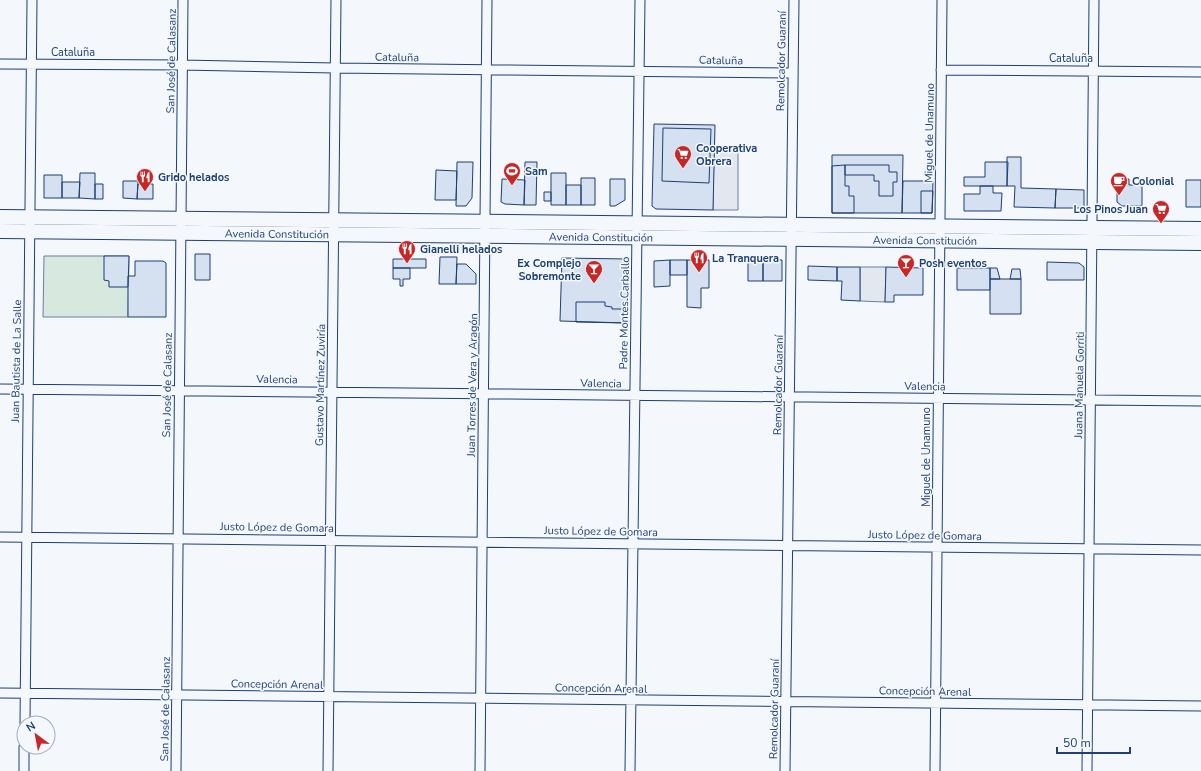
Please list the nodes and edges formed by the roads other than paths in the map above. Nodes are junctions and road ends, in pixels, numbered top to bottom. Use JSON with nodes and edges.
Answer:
{"nodes":[{"id":1,"x":32,"y":0,"type":"edge"},
{"id":2,"x":183,"y":0,"type":"edge"},
{"id":3,"x":336,"y":0,"type":"edge"},
{"id":4,"x":487,"y":0,"type":"edge"},
{"id":5,"x":640,"y":0,"type":"edge"},
{"id":6,"x":794,"y":0,"type":"edge"},
{"id":7,"x":942,"y":0,"type":"edge"},
{"id":8,"x":1094,"y":0,"type":"edge"},
{"id":9,"x":0,"y":64,"type":"edge"},
{"id":10,"x":31,"y":64,"type":"junction"},
{"id":11,"x":182,"y":65,"type":"junction"},
{"id":12,"x":336,"y":68,"type":"junction"},
{"id":13,"x":487,"y":70,"type":"junction"},
{"id":14,"x":941,"y":70,"type":"junction"},
{"id":15,"x":1093,"y":70,"type":"junction"},
{"id":16,"x":639,"y":71,"type":"junction"},
{"id":17,"x":1201,"y":72,"type":"edge"},
{"id":18,"x":793,"y":73,"type":"junction"},
{"id":19,"x":0,"y":216,"type":"edge"},
{"id":20,"x":30,"y":217,"type":"junction"},
{"id":21,"x":181,"y":218,"type":"junction"},
{"id":22,"x":334,"y":220,"type":"junction"},
{"id":23,"x":485,"y":221,"type":"junction"},
{"id":24,"x":637,"y":223,"type":"junction"},
{"id":25,"x":791,"y":224,"type":"junction"},
{"id":26,"x":940,"y":226,"type":"junction"},
{"id":27,"x":1092,"y":227,"type":"junction"},
{"id":28,"x":1201,"y":228,"type":"edge"},
{"id":29,"x":0,"y":231,"type":"edge"},
{"id":30,"x":29,"y":231,"type":"junction"},
{"id":31,"x":181,"y":233,"type":"junction"},
{"id":32,"x":334,"y":234,"type":"junction"},
{"id":33,"x":485,"y":236,"type":"junction"},
{"id":34,"x":637,"y":238,"type":"junction"},
{"id":35,"x":791,"y":239,"type":"junction"},
{"id":36,"x":940,"y":241,"type":"junction"},
{"id":37,"x":1092,"y":242,"type":"junction"},
{"id":38,"x":1201,"y":244,"type":"edge"},
{"id":39,"x":0,"y":389,"type":"edge"},
{"id":40,"x":28,"y":389,"type":"junction"},
{"id":41,"x":179,"y":390,"type":"junction"},
{"id":42,"x":332,"y":392,"type":"junction"},
{"id":43,"x":484,"y":393,"type":"junction"},
{"id":44,"x":635,"y":395,"type":"junction"},
{"id":45,"x":790,"y":396,"type":"junction"},
{"id":46,"x":938,"y":398,"type":"junction"},
{"id":47,"x":1090,"y":400,"type":"junction"},
{"id":48,"x":1201,"y":401,"type":"edge"},
{"id":49,"x":0,"y":537,"type":"edge"},
{"id":50,"x":27,"y":537,"type":"junction"},
{"id":51,"x":178,"y":538,"type":"junction"},
{"id":52,"x":331,"y":540,"type":"junction"},
{"id":53,"x":482,"y":542,"type":"junction"},
{"id":54,"x":633,"y":543,"type":"junction"},
{"id":55,"x":788,"y":545,"type":"junction"},
{"id":56,"x":937,"y":547,"type":"junction"},
{"id":57,"x":1089,"y":548,"type":"junction"},
{"id":58,"x":1201,"y":550,"type":"edge"},
{"id":59,"x":0,"y":693,"type":"edge"},
{"id":60,"x":25,"y":693,"type":"junction"},
{"id":61,"x":177,"y":695,"type":"junction"},
{"id":62,"x":329,"y":697,"type":"junction"},
{"id":63,"x":481,"y":698,"type":"junction"},
{"id":64,"x":631,"y":700,"type":"junction"},
{"id":65,"x":786,"y":702,"type":"junction"},
{"id":66,"x":936,"y":703,"type":"junction"},
{"id":67,"x":1088,"y":705,"type":"junction"},
{"id":68,"x":1201,"y":706,"type":"edge"},
{"id":69,"x":25,"y":715,"type":"edge"},
{"id":70,"x":24,"y":755,"type":"edge"},
{"id":71,"x":24,"y":771,"type":"edge"},
{"id":72,"x":176,"y":771,"type":"edge"},
{"id":73,"x":328,"y":771,"type":"edge"},
{"id":74,"x":480,"y":771,"type":"edge"},
{"id":75,"x":630,"y":771,"type":"edge"},
{"id":76,"x":785,"y":771,"type":"edge"},
{"id":77,"x":935,"y":771,"type":"edge"},
{"id":78,"x":1087,"y":771,"type":"edge"}],
"edges":[{"from":1,"to":10,"type":"street","name":"Juan Bautista de La Salle"},
{"from":2,"to":11,"type":"street","name":"San José de Calasanz"},
{"from":3,"to":12,"type":"street","name":"Gustavo Martínez Zuviría"},
{"from":4,"to":13,"type":"street","name":"Juan Torres de Vera y Aragón"},
{"from":5,"to":16,"type":"street","name":"Padre Montes Carballo"},
{"from":6,"to":18,"type":"street","name":"Remolcador Guaraní"},
{"from":7,"to":14,"type":"street","name":"Miguel de Unamuno"},
{"from":8,"to":15,"type":"street","name":"Juana Manuela Gorriti"},
{"from":9,"to":10,"type":"street","name":"Cataluña"},
{"from":10,"to":11,"type":"street","name":"Cataluña"},
{"from":10,"to":20,"type":"street","name":"Juan Bautista de La Salle"},
{"from":11,"to":12,"type":"street","name":"Cataluña"},
{"from":11,"to":21,"type":"street","name":"San José de Calasanz"},
{"from":12,"to":13,"type":"street","name":"Cataluña"},
{"from":12,"to":22,"type":"street","name":"Gustavo Martínez Zuviría"},
{"from":13,"to":16,"type":"street","name":"Cataluña"},
{"from":13,"to":23,"type":"street","name":"Juan Torres de Vera y Aragón"},
{"from":14,"to":15,"type":"street","name":"Cataluña"},
{"from":14,"to":26,"type":"street","name":"Miguel de Unamuno"},
{"from":15,"to":17,"type":"street","name":"Cataluña"},
{"from":15,"to":27,"type":"street","name":"Juana Manuela Gorriti"},
{"from":16,"to":18,"type":"street","name":"Cataluña"},
{"from":16,"to":24,"type":"street","name":"Padre Montes Carballo"},
{"from":18,"to":25,"type":"street","name":"Remolcador Guaraní"},
{"from":19,"to":20,"type":"main road","name":"Avenida Constitución"},
{"from":20,"to":21,"type":"main road","name":"Avenida Constitución"},
{"from":20,"to":30,"type":"street","name":"Juan Bautista de La Salle"},
{"from":21,"to":22,"type":"main road","name":"Avenida Constitución"},
{"from":21,"to":31,"type":"street","name":"San José de Calasanz"},
{"from":22,"to":23,"type":"main road","name":"Avenida Constitución"},
{"from":22,"to":32,"type":"street","name":"Gustavo Martínez Zuviría"},
{"from":23,"to":24,"type":"main road","name":"Avenida Constitución"},
{"from":23,"to":33,"type":"street","name":"Juan Torres de Vera y Aragón"},
{"from":24,"to":25,"type":"main road","name":"Avenida Constitución"},
{"from":24,"to":34,"type":"street","name":"Padre Montes Carballo"},
{"from":25,"to":26,"type":"main road","name":"Avenida Constitución"},
{"from":25,"to":35,"type":"street","name":"Remolcador Guaraní"},
{"from":26,"to":27,"type":"main road","name":"Avenida Constitución"},
{"from":26,"to":36,"type":"street","name":"Miguel de Unamuno"},
{"from":27,"to":28,"type":"main road","name":"Avenida Constitución"},
{"from":27,"to":37,"type":"street","name":"Juana Manuela Gorriti"},
{"from":29,"to":30,"type":"main road","name":"Avenida Constitución"},
{"from":30,"to":31,"type":"main road","name":"Avenida Constitución"},
{"from":30,"to":40,"type":"street","name":"Juan Bautista de La Salle"},
{"from":31,"to":32,"type":"main road","name":"Avenida Constitución"},
{"from":31,"to":41,"type":"street","name":"San José de Calasanz"},
{"from":32,"to":33,"type":"main road","name":"Avenida Constitución"},
{"from":32,"to":42,"type":"street","name":"Gustavo Martínez Zuviría"},
{"from":33,"to":34,"type":"main road","name":"Avenida Constitución"},
{"from":33,"to":43,"type":"street","name":"Juan Torres de Vera y Aragón"},
{"from":34,"to":35,"type":"main road","name":"Avenida Constitución"},
{"from":34,"to":44,"type":"street","name":"Padre Montes Carballo"},
{"from":35,"to":36,"type":"main road","name":"Avenida Constitución"},
{"from":35,"to":45,"type":"street","name":"Remolcador Guaraní"},
{"from":36,"to":37,"type":"main road","name":"Avenida Constitución"},
{"from":36,"to":46,"type":"street","name":"Miguel de Unamuno"},
{"from":37,"to":38,"type":"main road","name":"Avenida Constitución"},
{"from":37,"to":47,"type":"street","name":"Juana Manuela Gorriti"},
{"from":39,"to":40,"type":"street","name":"Valencia"},
{"from":40,"to":41,"type":"street","name":"Valencia"},
{"from":40,"to":50,"type":"street","name":"Juan Bautista de La Salle"},
{"from":41,"to":42,"type":"street","name":"Valencia"},
{"from":41,"to":51,"type":"street","name":"San José de Calasanz"},
{"from":42,"to":43,"type":"street","name":"Valencia"},
{"from":42,"to":52,"type":"street","name":"Gustavo Martínez Zuviría"},
{"from":43,"to":44,"type":"street","name":"Valencia"},
{"from":43,"to":53,"type":"street","name":"Juan Torres de Vera y Aragón"},
{"from":44,"to":45,"type":"street","name":"Valencia"},
{"from":44,"to":54,"type":"street","name":"Padre Montes Carballo"},
{"from":45,"to":46,"type":"street","name":"Valencia"},
{"from":45,"to":55,"type":"street","name":"Remolcador Guaraní"},
{"from":46,"to":47,"type":"street","name":"Valencia"},
{"from":46,"to":56,"type":"street","name":"Miguel de Unamuno"},
{"from":47,"to":48,"type":"street","name":"Valencia"},
{"from":47,"to":57,"type":"street","name":"Juana Manuela Gorriti"},
{"from":49,"to":50,"type":"street","name":"Justo López de Gomara"},
{"from":50,"to":51,"type":"street","name":"Justo López de Gomara"},
{"from":50,"to":60,"type":"street","name":"Juan Bautista de La Salle"},
{"from":51,"to":52,"type":"street","name":"Justo López de Gomara"},
{"from":51,"to":61,"type":"street","name":"San José de Calasanz"},
{"from":52,"to":53,"type":"street","name":"Justo López de Gomara"},
{"from":52,"to":62,"type":"street","name":"Gustavo Martínez Zuviría"},
{"from":53,"to":54,"type":"street","name":"Justo López de Gomara"},
{"from":53,"to":63,"type":"street","name":"Juan Torres de Vera y Aragón"},
{"from":54,"to":55,"type":"street","name":"Justo López de Gomara"},
{"from":54,"to":64,"type":"street","name":"Padre Montes Carballo"},
{"from":55,"to":56,"type":"street","name":"Justo López de Gomara"},
{"from":55,"to":65,"type":"street","name":"Remolcador Guaraní"},
{"from":56,"to":57,"type":"street","name":"Justo López de Gomara"},
{"from":56,"to":66,"type":"street","name":"Miguel de Unamuno"},
{"from":57,"to":58,"type":"street","name":"Justo López de Gomara"},
{"from":57,"to":67,"type":"street","name":"Juana Manuela Gorriti"},
{"from":59,"to":60,"type":"street","name":"Concepción Arenal"},
{"from":60,"to":61,"type":"street","name":"Concepción Arenal"},
{"from":60,"to":69,"type":"street","name":"Juan Bautista de La Salle"},
{"from":61,"to":62,"type":"street","name":"Concepción Arenal"},
{"from":61,"to":72,"type":"street","name":"San José de Calasanz"},
{"from":62,"to":63,"type":"street","name":"Concepción Arenal"},
{"from":62,"to":73,"type":"street","name":"Gustavo Martínez Zuviría"},
{"from":63,"to":64,"type":"street","name":"Concepción Arenal"},
{"from":63,"to":74,"type":"street","name":"Juan Torres de Vera y Aragón"},
{"from":64,"to":65,"type":"street","name":"Concepción Arenal"},
{"from":64,"to":75,"type":"street","name":"Padre Montes Carballo"},
{"from":65,"to":66,"type":"street","name":"Concepción Arenal"},
{"from":65,"to":76,"type":"street","name":"Remolcador Guaraní"},
{"from":66,"to":67,"type":"street","name":"Concepción Arenal"},
{"from":66,"to":77,"type":"street","name":"Miguel de Unamuno"},
{"from":67,"to":68,"type":"street","name":"Concepción Arenal"},
{"from":67,"to":78,"type":"street","name":"Juana Manuela Gorriti"},
{"from":70,"to":71,"type":"street"}]}
